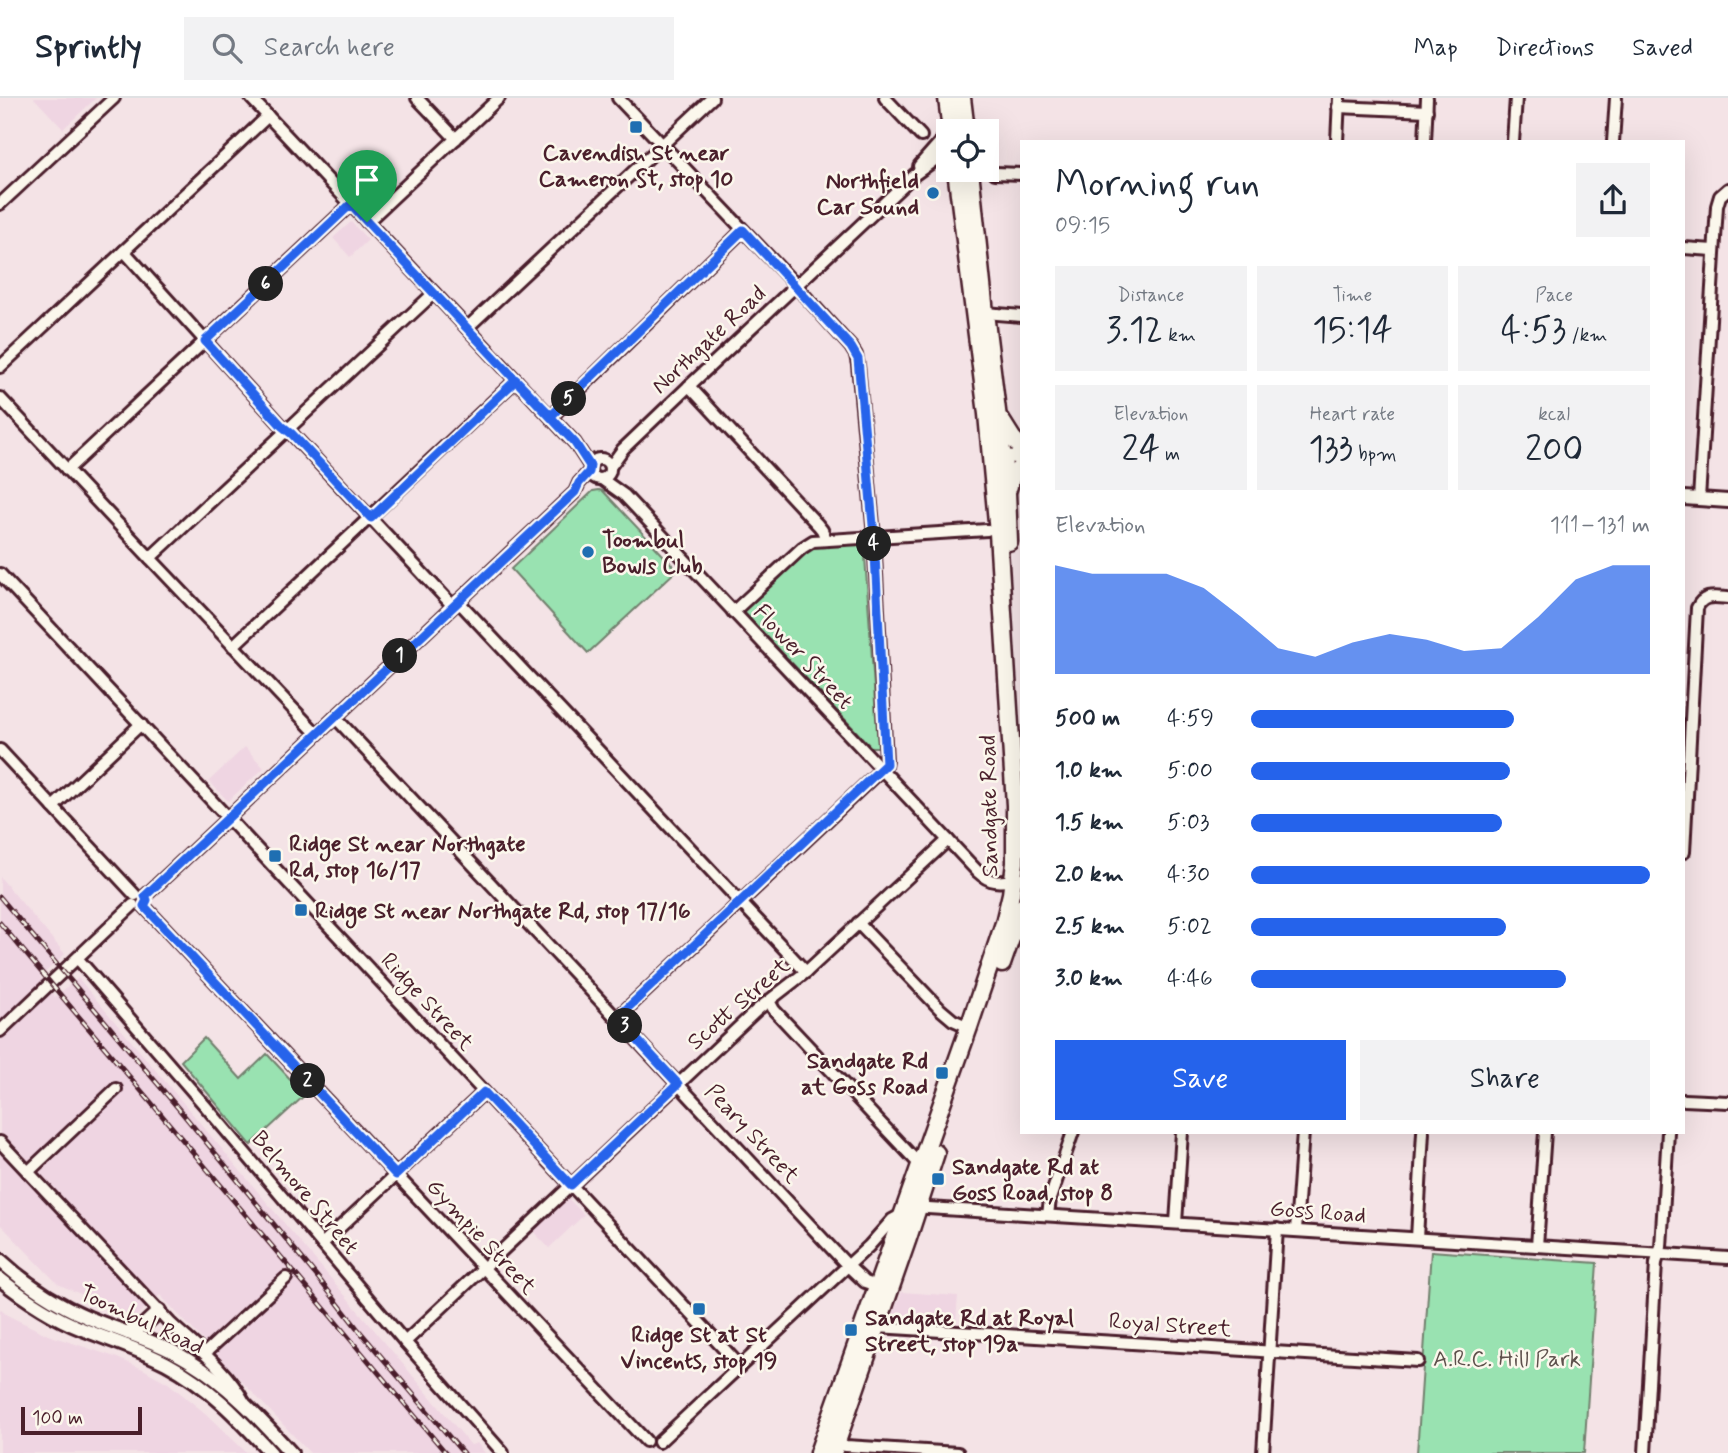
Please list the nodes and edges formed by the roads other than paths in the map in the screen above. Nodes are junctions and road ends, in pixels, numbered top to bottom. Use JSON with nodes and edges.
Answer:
{"nodes":[{"id":1,"x":114,"y":98,"type":"edge"},
{"id":2,"x":251,"y":98,"type":"edge"},
{"id":3,"x":417,"y":98,"type":"edge"},
{"id":4,"x":499,"y":98,"type":"edge"},
{"id":5,"x":618,"y":98,"type":"edge"},
{"id":6,"x":712,"y":98,"type":"edge"},
{"id":7,"x":885,"y":98,"type":"edge"},
{"id":8,"x":947,"y":98,"type":"edge"},
{"id":9,"x":955,"y":98,"type":"edge"},
{"id":10,"x":962,"y":98,"type":"edge"},
{"id":11,"x":1427,"y":98,"type":"edge"},
{"id":12,"x":1516,"y":98,"type":"edge"},
{"id":13,"x":1616,"y":98,"type":"edge"},
{"id":14,"x":1339,"y":102,"type":"edge"},
{"id":15,"x":1427,"y":111,"type":"junction"},
{"id":16,"x":268,"y":116,"type":"junction"},
{"id":17,"x":949,"y":119,"type":"edge"},
{"id":18,"x":957,"y":119,"type":"edge"},
{"id":19,"x":965,"y":119,"type":"edge"},
{"id":20,"x":921,"y":136,"type":"dead end"},
{"id":21,"x":456,"y":139,"type":"junction"},
{"id":22,"x":1337,"y":140,"type":"edge"},
{"id":23,"x":1425,"y":140,"type":"edge"},
{"id":24,"x":1513,"y":140,"type":"edge"},
{"id":25,"x":1613,"y":140,"type":"edge"},
{"id":26,"x":662,"y":145,"type":"junction"},
{"id":27,"x":936,"y":147,"type":"edge"},
{"id":28,"x":936,"y":159,"type":"edge"},
{"id":29,"x":999,"y":173,"type":"edge"},
{"id":30,"x":914,"y":174,"type":"junction"},
{"id":31,"x":1020,"y":174,"type":"edge"},
{"id":32,"x":958,"y":182,"type":"edge"},
{"id":33,"x":971,"y":182,"type":"edge"},
{"id":34,"x":1728,"y":189,"type":"edge"},
{"id":35,"x":0,"y":204,"type":"edge"},
{"id":36,"x":351,"y":204,"type":"junction"},
{"id":37,"x":367,"y":222,"type":"junction"},
{"id":38,"x":743,"y":230,"type":"junction"},
{"id":39,"x":1685,"y":248,"type":"edge"},
{"id":40,"x":1713,"y":250,"type":"junction"},
{"id":41,"x":124,"y":251,"type":"junction"},
{"id":42,"x":795,"y":286,"type":"junction"},
{"id":43,"x":434,"y":293,"type":"junction"},
{"id":44,"x":985,"y":313,"type":"junction"},
{"id":45,"x":1020,"y":316,"type":"edge"},
{"id":46,"x":467,"y":328,"type":"junction"},
{"id":47,"x":205,"y":341,"type":"junction"},
{"id":48,"x":0,"y":368,"type":"edge"},
{"id":49,"x":516,"y":380,"type":"junction"},
{"id":50,"x":689,"y":386,"type":"junction"},
{"id":51,"x":0,"y":398,"type":"edge"},
{"id":52,"x":998,"y":415,"type":"junction"},
{"id":53,"x":551,"y":416,"type":"junction"},
{"id":54,"x":287,"y":430,"type":"junction"},
{"id":55,"x":1020,"y":446,"type":"edge"},
{"id":56,"x":996,"y":456,"type":"junction"},
{"id":57,"x":1020,"y":457,"type":"edge"},
{"id":58,"x":1020,"y":468,"type":"edge"},
{"id":59,"x":600,"y":469,"type":"junction"},
{"id":60,"x":67,"y":470,"type":"junction"},
{"id":61,"x":1007,"y":492,"type":"junction"},
{"id":62,"x":1685,"y":498,"type":"edge"},
{"id":63,"x":1699,"y":499,"type":"junction"},
{"id":64,"x":1728,"y":501,"type":"edge"},
{"id":65,"x":371,"y":518,"type":"junction"},
{"id":66,"x":987,"y":530,"type":"dead end"},
{"id":67,"x":874,"y":536,"type":"junction"},
{"id":68,"x":826,"y":539,"type":"junction"},
{"id":69,"x":150,"y":558,"type":"junction"},
{"id":70,"x":0,"y":574,"type":"edge"},
{"id":71,"x":1728,"y":597,"type":"edge"},
{"id":72,"x":456,"y":603,"type":"junction"},
{"id":73,"x":733,"y":612,"type":"junction"},
{"id":74,"x":233,"y":646,"type":"junction"},
{"id":75,"x":335,"y":717,"type":"junction"},
{"id":76,"x":141,"y":724,"type":"junction"},
{"id":77,"x":317,"y":734,"type":"junction"},
{"id":78,"x":1020,"y":743,"type":"edge"},
{"id":79,"x":0,"y":750,"type":"edge"},
{"id":80,"x":881,"y":769,"type":"junction"},
{"id":81,"x":53,"y":807,"type":"junction"},
{"id":82,"x":228,"y":818,"type":"junction"},
{"id":83,"x":1685,"y":832,"type":"edge"},
{"id":84,"x":948,"y":840,"type":"junction"},
{"id":85,"x":1018,"y":880,"type":"edge"},
{"id":86,"x":140,"y":901,"type":"junction"},
{"id":87,"x":740,"y":902,"type":"junction"},
{"id":88,"x":1020,"y":911,"type":"edge"},
{"id":89,"x":858,"y":923,"type":"junction"},
{"id":90,"x":78,"y":959,"type":"junction"},
{"id":91,"x":806,"y":972,"type":"junction"},
{"id":92,"x":769,"y":1001,"type":"junction"},
{"id":93,"x":617,"y":1018,"type":"junction"},
{"id":94,"x":970,"y":1027,"type":"junction"},
{"id":95,"x":0,"y":1031,"type":"edge"},
{"id":96,"x":678,"y":1084,"type":"junction"},
{"id":97,"x":116,"y":1089,"type":"dead end"},
{"id":98,"x":484,"y":1092,"type":"junction"},
{"id":99,"x":1685,"y":1100,"type":"edge"},
{"id":100,"x":1728,"y":1102,"type":"edge"},
{"id":101,"x":1072,"y":1134,"type":"edge"},
{"id":102,"x":1182,"y":1134,"type":"edge"},
{"id":103,"x":1303,"y":1134,"type":"edge"},
{"id":104,"x":1423,"y":1134,"type":"edge"},
{"id":105,"x":1545,"y":1134,"type":"edge"},
{"id":106,"x":1668,"y":1134,"type":"edge"},
{"id":107,"x":0,"y":1142,"type":"edge"},
{"id":108,"x":920,"y":1165,"type":"junction"},
{"id":109,"x":28,"y":1172,"type":"junction"},
{"id":110,"x":396,"y":1175,"type":"junction"},
{"id":111,"x":571,"y":1185,"type":"junction"},
{"id":112,"x":909,"y":1210,"type":"junction"},
{"id":113,"x":1048,"y":1215,"type":"junction"},
{"id":114,"x":1176,"y":1223,"type":"junction"},
{"id":115,"x":1277,"y":1229,"type":"junction"},
{"id":116,"x":1296,"y":1230,"type":"junction"},
{"id":117,"x":1417,"y":1238,"type":"junction"},
{"id":118,"x":322,"y":1244,"type":"junction"},
{"id":119,"x":1537,"y":1245,"type":"junction"},
{"id":120,"x":1659,"y":1253,"type":"junction"},
{"id":121,"x":1728,"y":1258,"type":"edge"},
{"id":122,"x":0,"y":1260,"type":"edge"},
{"id":123,"x":848,"y":1266,"type":"junction"},
{"id":124,"x":483,"y":1268,"type":"junction"},
{"id":125,"x":286,"y":1278,"type":"dead end"},
{"id":126,"x":0,"y":1279,"type":"edge"},
{"id":127,"x":884,"y":1288,"type":"junction"},
{"id":128,"x":159,"y":1311,"type":"junction"},
{"id":129,"x":877,"y":1327,"type":"junction"},
{"id":130,"x":128,"y":1333,"type":"junction"},
{"id":131,"x":405,"y":1342,"type":"junction"},
{"id":132,"x":1270,"y":1352,"type":"junction"},
{"id":133,"x":205,"y":1353,"type":"junction"},
{"id":134,"x":1418,"y":1361,"type":"dead end"},
{"id":135,"x":740,"y":1366,"type":"junction"},
{"id":136,"x":247,"y":1406,"type":"junction"},
{"id":137,"x":645,"y":1447,"type":"edge"},
{"id":138,"x":660,"y":1448,"type":"edge"},
{"id":139,"x":827,"y":1448,"type":"edge"},
{"id":140,"x":271,"y":1453,"type":"edge"},
{"id":141,"x":291,"y":1453,"type":"edge"},
{"id":142,"x":503,"y":1453,"type":"edge"},
{"id":143,"x":958,"y":1453,"type":"edge"},
{"id":144,"x":1263,"y":1453,"type":"edge"},
{"id":145,"x":1645,"y":1453,"type":"edge"}],
"edges":[{"from":1,"to":35,"type":"street"},
{"from":2,"to":16,"type":"street","name":"Flower Street"},
{"from":3,"to":21,"type":"street"},
{"from":4,"to":21,"type":"street"},
{"from":5,"to":26,"type":"street"},
{"from":6,"to":26,"type":"street"},
{"from":7,"to":20,"type":"street"},
{"from":8,"to":17,"type":"highway"},
{"from":9,"to":18,"type":"street"},
{"from":10,"to":19,"type":"highway"},
{"from":11,"to":15,"type":"street"},
{"from":12,"to":24,"type":"street"},
{"from":13,"to":25,"type":"street"},
{"from":14,"to":15,"type":"street"},
{"from":14,"to":22,"type":"street"},
{"from":15,"to":23,"type":"street"},
{"from":16,"to":36,"type":"street","name":"Flower Street"},
{"from":16,"to":41,"type":"street"},
{"from":21,"to":37,"type":"street"},
{"from":26,"to":38,"type":"street"},
{"from":26,"to":46,"type":"street"},
{"from":27,"to":30,"type":"street","name":"Northgate Road"},
{"from":28,"to":30,"type":"street","name":"Northgate Road"},
{"from":29,"to":31,"type":"street"},
{"from":30,"to":42,"type":"street","name":"Northgate Road"},
{"from":32,"to":56,"type":"highway","name":"Sandgate Road"},
{"from":33,"to":44,"type":"highway","name":"Sandgate Road"},
{"from":34,"to":40,"type":"street"},
{"from":36,"to":37,"type":"street","name":"Flower Street"},
{"from":36,"to":47,"type":"street"},
{"from":37,"to":43,"type":"street","name":"Flower Street"},
{"from":38,"to":42,"type":"street"},
{"from":38,"to":53,"type":"street"},
{"from":39,"to":40,"type":"street"},
{"from":40,"to":63,"type":"street"},
{"from":41,"to":47,"type":"street"},
{"from":41,"to":48,"type":"street"},
{"from":42,"to":50,"type":"street","name":"Northgate Road"},
{"from":42,"to":67,"type":"street"},
{"from":43,"to":46,"type":"street","name":"Flower Street"},
{"from":43,"to":54,"type":"street"},
{"from":44,"to":45,"type":"street"},
{"from":44,"to":52,"type":"highway","name":"Sandgate Road"},
{"from":46,"to":49,"type":"street","name":"Flower Street"},
{"from":47,"to":54,"type":"street"},
{"from":47,"to":60,"type":"street"},
{"from":49,"to":53,"type":"street","name":"Flower Street"},
{"from":49,"to":65,"type":"street"},
{"from":50,"to":59,"type":"street","name":"Northgate Road"},
{"from":50,"to":68,"type":"street"},
{"from":51,"to":60,"type":"street"},
{"from":52,"to":55,"type":"highway"},
{"from":52,"to":56,"type":"highway","name":"Sandgate Road"},
{"from":53,"to":59,"type":"street","name":"Flower Street"},
{"from":54,"to":65,"type":"street"},
{"from":54,"to":69,"type":"street"},
{"from":56,"to":57,"type":"main road"},
{"from":56,"to":61,"type":"highway","name":"Sandgate Road"},
{"from":56,"to":85,"type":"highway","name":"Sandgate Road"},
{"from":58,"to":61,"type":"highway"},
{"from":59,"to":72,"type":"street","name":"Northgate Road"},
{"from":59,"to":73,"type":"street","name":"Flower Street"},
{"from":60,"to":69,"type":"street"},
{"from":61,"to":78,"type":"highway","name":"Sandgate Road"},
{"from":62,"to":63,"type":"main road"},
{"from":63,"to":64,"type":"main road"},
{"from":65,"to":72,"type":"street"},
{"from":65,"to":74,"type":"street"},
{"from":66,"to":67,"type":"street"},
{"from":67,"to":68,"type":"street"},
{"from":67,"to":80,"type":"street"},
{"from":68,"to":73,"type":"street"},
{"from":69,"to":74,"type":"street"},
{"from":70,"to":76,"type":"street","name":"Ridge Street"},
{"from":71,"to":83,"type":"street"},
{"from":72,"to":75,"type":"street","name":"Northgate Road"},
{"from":72,"to":87,"type":"street"},
{"from":73,"to":80,"type":"street","name":"Flower Street"},
{"from":74,"to":77,"type":"street"},
{"from":75,"to":77,"type":"street","name":"Northgate Road"},
{"from":75,"to":93,"type":"street","name":"Peary Street"},
{"from":76,"to":81,"type":"street"},
{"from":76,"to":82,"type":"street","name":"Ridge Street"},
{"from":77,"to":82,"type":"street","name":"Northgate Road"},
{"from":79,"to":81,"type":"street","name":"Gympie Street"},
{"from":80,"to":84,"type":"street","name":"Flower Street"},
{"from":80,"to":87,"type":"street"},
{"from":81,"to":86,"type":"street","name":"Gympie Street"},
{"from":82,"to":86,"type":"street","name":"Northgate Road"},
{"from":82,"to":98,"type":"street","name":"Ridge Street"},
{"from":84,"to":85,"type":"street","name":"Flower Street"},
{"from":84,"to":89,"type":"street","name":"Scott Street"},
{"from":85,"to":94,"type":"highway","name":"Sandgate Road"},
{"from":86,"to":90,"type":"street","name":"Northgate Road"},
{"from":86,"to":110,"type":"street","name":"Gympie Street"},
{"from":87,"to":91,"type":"street"},
{"from":87,"to":93,"type":"street"},
{"from":88,"to":112,"type":"highway","name":"Sandgate Road"},
{"from":89,"to":91,"type":"street","name":"Scott Street"},
{"from":89,"to":94,"type":"street"},
{"from":90,"to":95,"type":"street","name":"Northgate Road"},
{"from":90,"to":118,"type":"street","name":"Belmore Street"},
{"from":91,"to":92,"type":"street","name":"Scott Street"},
{"from":92,"to":96,"type":"street","name":"Scott Street"},
{"from":92,"to":108,"type":"street"},
{"from":93,"to":96,"type":"street","name":"Peary Street"},
{"from":94,"to":108,"type":"highway","name":"Sandgate Road"},
{"from":96,"to":111,"type":"street","name":"Scott Street"},
{"from":96,"to":123,"type":"street","name":"Peary Street"},
{"from":97,"to":109,"type":"street"},
{"from":98,"to":110,"type":"street"},
{"from":98,"to":111,"type":"street","name":"Ridge Street"},
{"from":99,"to":100,"type":"street"},
{"from":101,"to":113,"type":"street"},
{"from":102,"to":114,"type":"street"},
{"from":103,"to":116,"type":"street"},
{"from":104,"to":117,"type":"street"},
{"from":105,"to":119,"type":"street"},
{"from":106,"to":120,"type":"street"},
{"from":107,"to":109,"type":"street"},
{"from":108,"to":112,"type":"highway","name":"Sandgate Road"},
{"from":109,"to":128,"type":"street"},
{"from":110,"to":118,"type":"street"},
{"from":110,"to":124,"type":"street","name":"Gympie Street"},
{"from":111,"to":124,"type":"street","name":"Scott Street"},
{"from":111,"to":135,"type":"street","name":"Ridge Street"},
{"from":112,"to":113,"type":"street","name":"Goss Road"},
{"from":112,"to":123,"type":"street"},
{"from":112,"to":127,"type":"highway","name":"Sandgate Road"},
{"from":113,"to":114,"type":"street","name":"Goss Road"},
{"from":114,"to":115,"type":"street","name":"Goss Road"},
{"from":115,"to":116,"type":"street","name":"Goss Road"},
{"from":115,"to":132,"type":"street"},
{"from":116,"to":117,"type":"street","name":"Goss Road"},
{"from":117,"to":119,"type":"street","name":"Goss Road"},
{"from":118,"to":131,"type":"street","name":"Belmore Street"},
{"from":119,"to":120,"type":"street","name":"Goss Road"},
{"from":120,"to":121,"type":"street","name":"Goss Road"},
{"from":120,"to":145,"type":"street"},
{"from":122,"to":130,"type":"main road","name":"Toombul Road"},
{"from":123,"to":127,"type":"street","name":"Peary Street"},
{"from":123,"to":135,"type":"street"},
{"from":124,"to":131,"type":"street","name":"Scott Street"},
{"from":124,"to":137,"type":"street","name":"Gympie Street"},
{"from":125,"to":133,"type":"street"},
{"from":126,"to":140,"type":"main road","name":"Toombul Road"},
{"from":127,"to":129,"type":"highway","name":"Sandgate Road"},
{"from":127,"to":139,"type":"highway","name":"Sandgate Road"},
{"from":128,"to":130,"type":"main road"},
{"from":128,"to":133,"type":"street"},
{"from":129,"to":132,"type":"street","name":"Royal Street"},
{"from":129,"to":139,"type":"highway","name":"Sandgate Road"},
{"from":130,"to":136,"type":"main road","name":"Toombul Road"},
{"from":131,"to":142,"type":"street","name":"Belmore Street"},
{"from":132,"to":134,"type":"street","name":"Royal Street"},
{"from":132,"to":144,"type":"street"},
{"from":133,"to":136,"type":"street"},
{"from":135,"to":138,"type":"street"},
{"from":136,"to":141,"type":"main road","name":"Toombul Road"},
{"from":137,"to":138,"type":"street"},
{"from":139,"to":143,"type":"street"}]}
